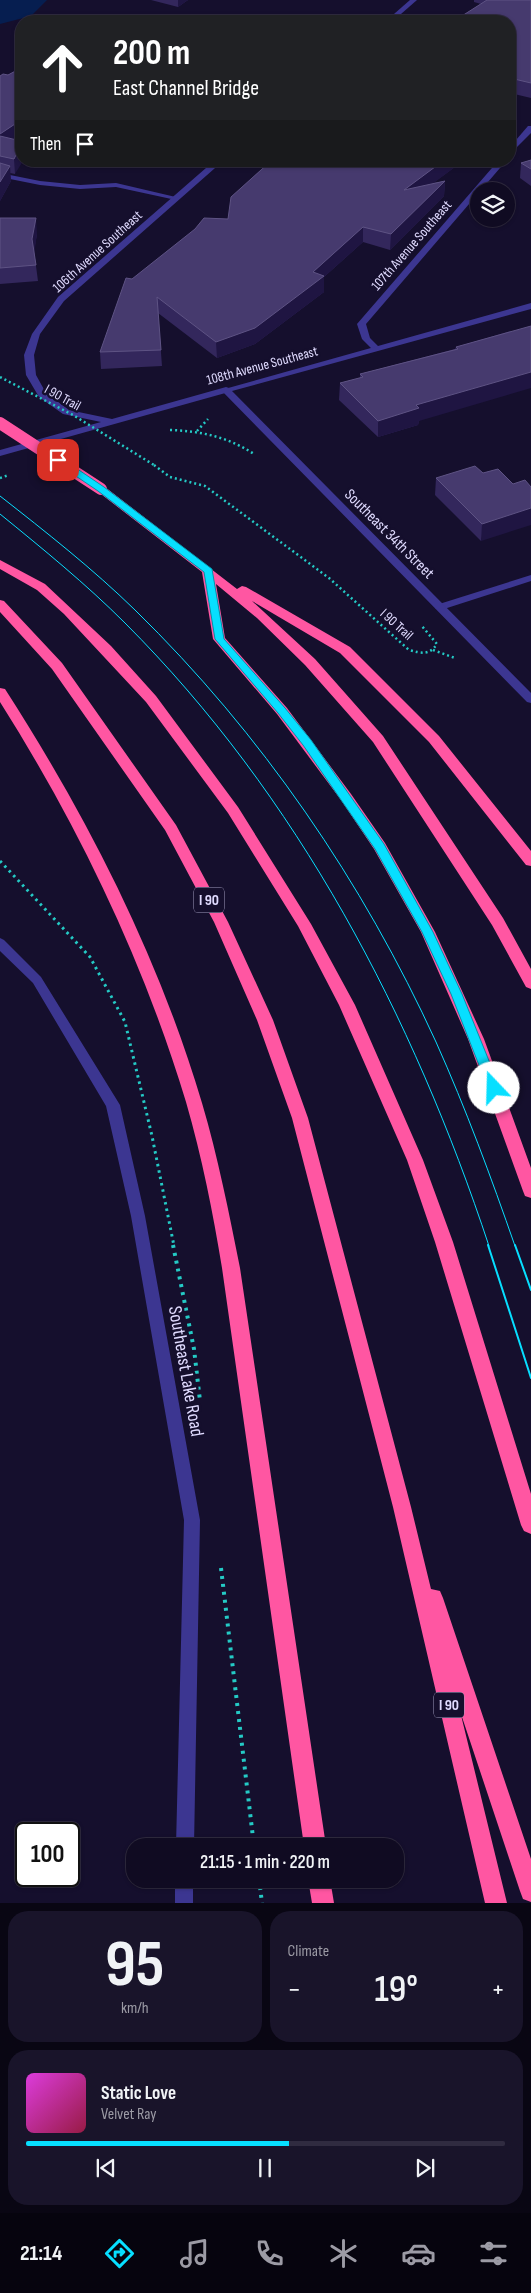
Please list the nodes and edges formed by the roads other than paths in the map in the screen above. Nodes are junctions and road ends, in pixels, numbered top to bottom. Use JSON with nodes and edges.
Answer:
{"nodes":[{"id":1,"x":414,"y":0,"type":"edge"},
{"id":2,"x":396,"y":15,"type":"edge"},
{"id":3,"x":531,"y":128,"type":"edge"},
{"id":4,"x":516,"y":145,"type":"edge"},
{"id":5,"x":212,"y":167,"type":"edge"},
{"id":6,"x":497,"y":167,"type":"edge"},
{"id":7,"x":0,"y":175,"type":"edge"},
{"id":8,"x":176,"y":198,"type":"junction"},
{"id":9,"x":531,"y":306,"type":"edge"},
{"id":10,"x":376,"y":348,"type":"junction"},
{"id":11,"x":226,"y":390,"type":"junction"},
{"id":12,"x":110,"y":421,"type":"junction"},
{"id":13,"x":0,"y":423,"type":"edge"},
{"id":14,"x":0,"y":453,"type":"edge"},
{"id":15,"x":0,"y":564,"type":"edge"},
{"id":16,"x":208,"y":571,"type":"junction"},
{"id":17,"x":531,"y":578,"type":"edge"},
{"id":18,"x":0,"y":604,"type":"edge"},
{"id":19,"x":440,"y":607,"type":"junction"},
{"id":20,"x":0,"y":692,"type":"edge"},
{"id":21,"x":531,"y":699,"type":"edge"},
{"id":22,"x":531,"y":861,"type":"edge"},
{"id":23,"x":0,"y":943,"type":"edge"},
{"id":24,"x":531,"y":982,"type":"edge"},
{"id":25,"x":531,"y":1191,"type":"edge"},
{"id":26,"x":402,"y":1507,"type":"junction"},
{"id":27,"x":531,"y":1525,"type":"edge"},
{"id":28,"x":185,"y":1838,"type":"edge"},
{"id":29,"x":314,"y":1838,"type":"edge"},
{"id":30,"x":184,"y":1888,"type":"edge"},
{"id":31,"x":320,"y":1888,"type":"edge"},
{"id":32,"x":531,"y":1891,"type":"edge"},
{"id":33,"x":184,"y":1903,"type":"edge"},
{"id":34,"x":323,"y":1903,"type":"edge"},
{"id":35,"x":496,"y":1903,"type":"edge"}],
"edges":[{"from":1,"to":2,"type":"street"},
{"from":3,"to":4,"type":"street"},
{"from":5,"to":8,"type":"street","name":"106th Avenue Southeast"},
{"from":6,"to":10,"type":"street","name":"107th Avenue Southeast"},
{"from":7,"to":8,"type":"street"},
{"from":8,"to":12,"type":"street","name":"106th Avenue Southeast"},
{"from":9,"to":10,"type":"street","name":"108th Avenue Southeast"},
{"from":10,"to":11,"type":"street","name":"108th Avenue Southeast"},
{"from":11,"to":12,"type":"street","name":"108th Avenue Southeast"},
{"from":11,"to":19,"type":"street","name":"Southeast 34th Street"},
{"from":12,"to":14,"type":"street","name":"108th Avenue Southeast"},
{"from":13,"to":16,"type":"highway","bridge":true},
{"from":15,"to":27,"type":"highway"},
{"from":16,"to":22,"type":"highway"},
{"from":16,"to":24,"type":"highway"},
{"from":16,"to":25,"type":"highway"},
{"from":17,"to":19,"type":"street"},
{"from":18,"to":26,"type":"highway","number":"I 90"},
{"from":19,"to":21,"type":"street","name":"Southeast 34th Street"},
{"from":20,"to":29,"type":"highway"},
{"from":23,"to":28,"type":"street","name":"Southeast Lake Road"},
{"from":26,"to":32,"type":"highway"},
{"from":26,"to":35,"type":"highway","number":"I 90"},
{"from":30,"to":33,"type":"street"},
{"from":31,"to":34,"type":"highway"}]}
